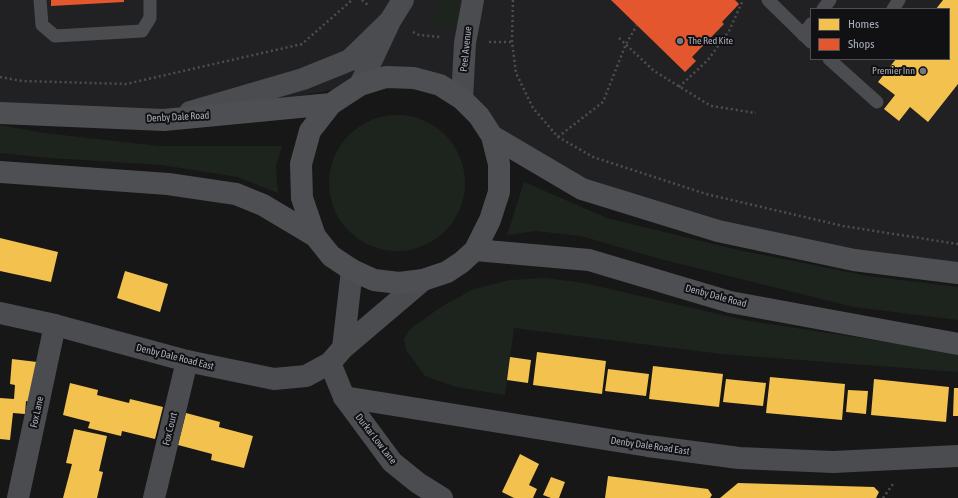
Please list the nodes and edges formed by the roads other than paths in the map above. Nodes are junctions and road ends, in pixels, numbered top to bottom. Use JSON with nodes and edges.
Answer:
{"nodes":[{"id":1,"x":40,"y":0,"type":"edge"},
{"id":2,"x":150,"y":0,"type":"edge"},
{"id":3,"x":403,"y":0,"type":"edge"},
{"id":4,"x":473,"y":0,"type":"edge"},
{"id":5,"x":768,"y":0,"type":"edge"},
{"id":6,"x":830,"y":0,"type":"edge"},
{"id":7,"x":824,"y":8,"type":"edge"},
{"id":8,"x":390,"y":22,"type":"junction"},
{"id":9,"x":808,"y":34,"type":"edge"},
{"id":10,"x":831,"y":60,"type":"edge"},
{"id":11,"x":360,"y":85,"type":"junction"},
{"id":12,"x":462,"y":98,"type":"junction"},
{"id":13,"x":877,"y":102,"type":"dead end"},
{"id":14,"x":331,"y":104,"type":"junction"},
{"id":15,"x":0,"y":113,"type":"edge"},
{"id":16,"x":164,"y":120,"type":"junction"},
{"id":17,"x":492,"y":136,"type":"junction"},
{"id":18,"x":0,"y":172,"type":"edge"},
{"id":19,"x":316,"y":236,"type":"junction"},
{"id":20,"x":475,"y":250,"type":"junction"},
{"id":21,"x":352,"y":270,"type":"junction"},
{"id":22,"x":958,"y":273,"type":"edge"},
{"id":23,"x":423,"y":280,"type":"junction"},
{"id":24,"x":0,"y":313,"type":"edge"},
{"id":25,"x":55,"y":325,"type":"junction"},
{"id":26,"x":958,"y":344,"type":"edge"},
{"id":27,"x":336,"y":355,"type":"junction"},
{"id":28,"x":187,"y":361,"type":"junction"},
{"id":29,"x":344,"y":397,"type":"junction"},
{"id":30,"x":958,"y":456,"type":"edge"},
{"id":31,"x":18,"y":498,"type":"edge"},
{"id":32,"x":154,"y":498,"type":"edge"},
{"id":33,"x":442,"y":498,"type":"edge"}],
"edges":[{"from":1,"to":2,"type":"lane"},
{"from":3,"to":8,"type":"street"},
{"from":4,"to":12,"type":"street","name":"Peel Avenue"},
{"from":5,"to":9,"type":"lane"},
{"from":6,"to":7,"type":"lane"},
{"from":8,"to":11,"type":"street"},
{"from":8,"to":16,"type":"street"},
{"from":10,"to":13,"type":"lane"},
{"from":11,"to":12,"type":"main road","name":"Denby Dale Road"},
{"from":11,"to":14,"type":"main road","name":"Denby Dale Road"},
{"from":12,"to":17,"type":"main road","name":"Denby Dale Road"},
{"from":14,"to":16,"type":"main road","name":"Denby Dale Road"},
{"from":14,"to":19,"type":"main road","name":"Denby Dale Road"},
{"from":15,"to":16,"type":"main road","name":"Denby Dale Road"},
{"from":17,"to":20,"type":"main road","name":"Denby Dale Road"},
{"from":17,"to":22,"type":"main road","name":"Denby Dale Road"},
{"from":18,"to":19,"type":"main road","name":"Denby Dale Road"},
{"from":19,"to":21,"type":"main road","name":"Denby Dale Road"},
{"from":20,"to":23,"type":"main road","name":"Denby Dale Road"},
{"from":20,"to":26,"type":"main road","name":"Denby Dale Road"},
{"from":21,"to":23,"type":"main road","name":"Denby Dale Road"},
{"from":21,"to":27,"type":"street"},
{"from":23,"to":27,"type":"street","name":"Denby Dale Road East"},
{"from":24,"to":25,"type":"street","name":"Denby Dale Road East"},
{"from":25,"to":28,"type":"street","name":"Denby Dale Road East"},
{"from":25,"to":31,"type":"street","name":"Fox Lane"},
{"from":27,"to":28,"type":"street","name":"Denby Dale Road East"},
{"from":27,"to":29,"type":"street","name":"Durkar Low Lane"},
{"from":28,"to":32,"type":"street","name":"Fox Court"},
{"from":29,"to":30,"type":"street","name":"Denby Dale Road East"},
{"from":29,"to":33,"type":"street","name":"Durkar Low Lane"}]}
